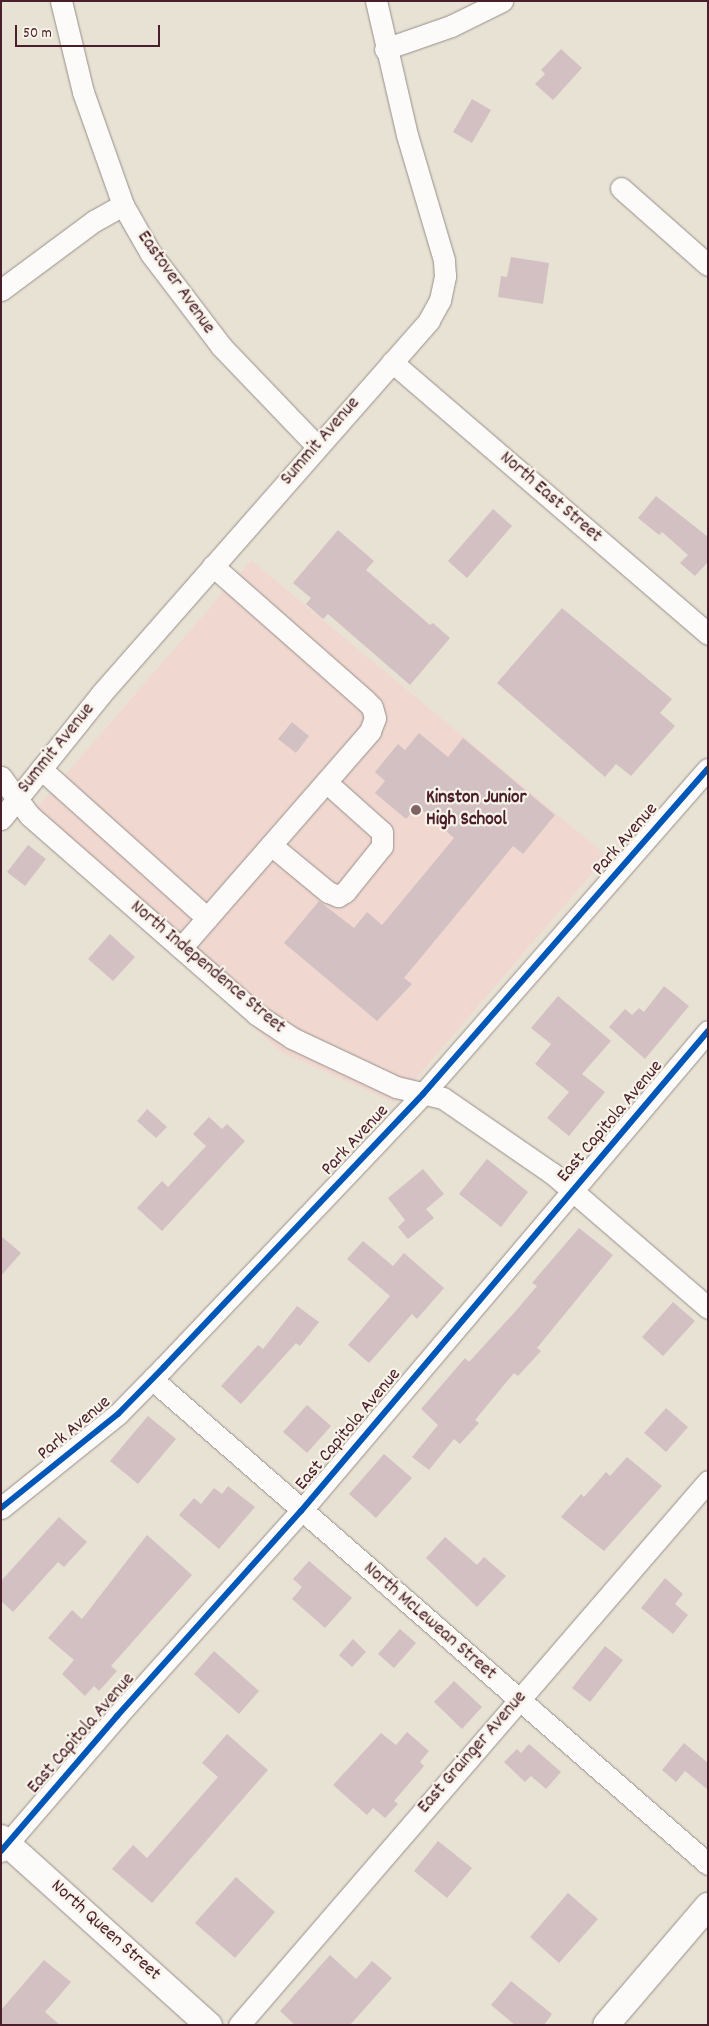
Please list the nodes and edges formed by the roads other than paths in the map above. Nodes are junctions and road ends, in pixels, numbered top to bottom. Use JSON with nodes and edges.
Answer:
{"nodes":[{"id":1,"x":61,"y":1,"type":"edge"},
{"id":2,"x":376,"y":1,"type":"edge"},
{"id":3,"x":502,"y":1,"type":"edge"},
{"id":4,"x":385,"y":48,"type":"junction"},
{"id":5,"x":621,"y":188,"type":"dead end"},
{"id":6,"x":123,"y":204,"type":"junction"},
{"id":7,"x":708,"y":264,"type":"edge"},
{"id":8,"x":1,"y":290,"type":"edge"},
{"id":9,"x":392,"y":362,"type":"junction"},
{"id":10,"x":317,"y":446,"type":"junction"},
{"id":11,"x":212,"y":566,"type":"junction"},
{"id":12,"x":708,"y":634,"type":"edge"},
{"id":13,"x":40,"y":769,"type":"junction"},
{"id":14,"x":708,"y":769,"type":"edge"},
{"id":15,"x":1,"y":778,"type":"edge"},
{"id":16,"x":326,"y":782,"type":"junction"},
{"id":17,"x":17,"y":798,"type":"junction"},
{"id":18,"x":1,"y":819,"type":"edge"},
{"id":19,"x":271,"y":845,"type":"junction"},
{"id":20,"x":207,"y":918,"type":"junction"},
{"id":21,"x":181,"y":948,"type":"junction"},
{"id":22,"x":708,"y":1032,"type":"edge"},
{"id":23,"x":423,"y":1094,"type":"junction"},
{"id":24,"x":572,"y":1191,"type":"junction"},
{"id":25,"x":708,"y":1308,"type":"edge"},
{"id":26,"x":152,"y":1379,"type":"junction"},
{"id":27,"x":708,"y":1481,"type":"edge"},
{"id":28,"x":1,"y":1508,"type":"edge"},
{"id":29,"x":301,"y":1511,"type":"junction"},
{"id":30,"x":518,"y":1700,"type":"junction"},
{"id":31,"x":3,"y":1844,"type":"edge"},
{"id":32,"x":708,"y":1864,"type":"edge"},
{"id":33,"x":708,"y":1906,"type":"edge"},
{"id":34,"x":208,"y":2025,"type":"edge"},
{"id":35,"x":239,"y":2025,"type":"edge"},
{"id":36,"x":606,"y":2025,"type":"edge"}],
"edges":[{"from":1,"to":6,"type":"street","name":"Eastover Avenue"},
{"from":2,"to":4,"type":"street","name":"Summit Avenue"},
{"from":3,"to":4,"type":"street"},
{"from":4,"to":9,"type":"street","name":"Summit Avenue"},
{"from":5,"to":7,"type":"street"},
{"from":6,"to":8,"type":"street"},
{"from":6,"to":10,"type":"street","name":"Eastover Avenue"},
{"from":9,"to":10,"type":"street","name":"Summit Avenue"},
{"from":9,"to":12,"type":"street","name":"North East Street"},
{"from":10,"to":11,"type":"street","name":"Summit Avenue"},
{"from":11,"to":13,"type":"street","name":"Summit Avenue"},
{"from":11,"to":16,"type":"street"},
{"from":13,"to":17,"type":"street","name":"Summit Avenue"},
{"from":13,"to":20,"type":"street"},
{"from":14,"to":23,"type":"street","name":"Park Avenue"},
{"from":15,"to":17,"type":"street","name":"North Independence Street"},
{"from":16,"to":19,"type":"street"},
{"from":16,"to":19,"type":"street"},
{"from":17,"to":18,"type":"street","name":"Summit Avenue"},
{"from":17,"to":21,"type":"street","name":"North Independence Street"},
{"from":19,"to":20,"type":"street"},
{"from":20,"to":21,"type":"street"},
{"from":21,"to":23,"type":"street","name":"North Independence Street"},
{"from":22,"to":24,"type":"street","name":"East Capitola Avenue"},
{"from":23,"to":24,"type":"street","name":"North Independence Street"},
{"from":23,"to":26,"type":"street","name":"Park Avenue"},
{"from":24,"to":25,"type":"street","name":"North Independence Street"},
{"from":24,"to":29,"type":"street","name":"East Capitola Avenue"},
{"from":26,"to":28,"type":"street","name":"Park Avenue"},
{"from":26,"to":29,"type":"street","name":"North McLewean Street"},
{"from":27,"to":30,"type":"street","name":"East Grainger Avenue"},
{"from":29,"to":30,"type":"street","name":"North McLewean Street"},
{"from":29,"to":31,"type":"street","name":"East Capitola Avenue"},
{"from":30,"to":32,"type":"street","name":"North McLewean Street"},
{"from":30,"to":35,"type":"street","name":"East Grainger Avenue"},
{"from":31,"to":34,"type":"main road","name":"North Queen Street"},
{"from":33,"to":36,"type":"main road"}]}
